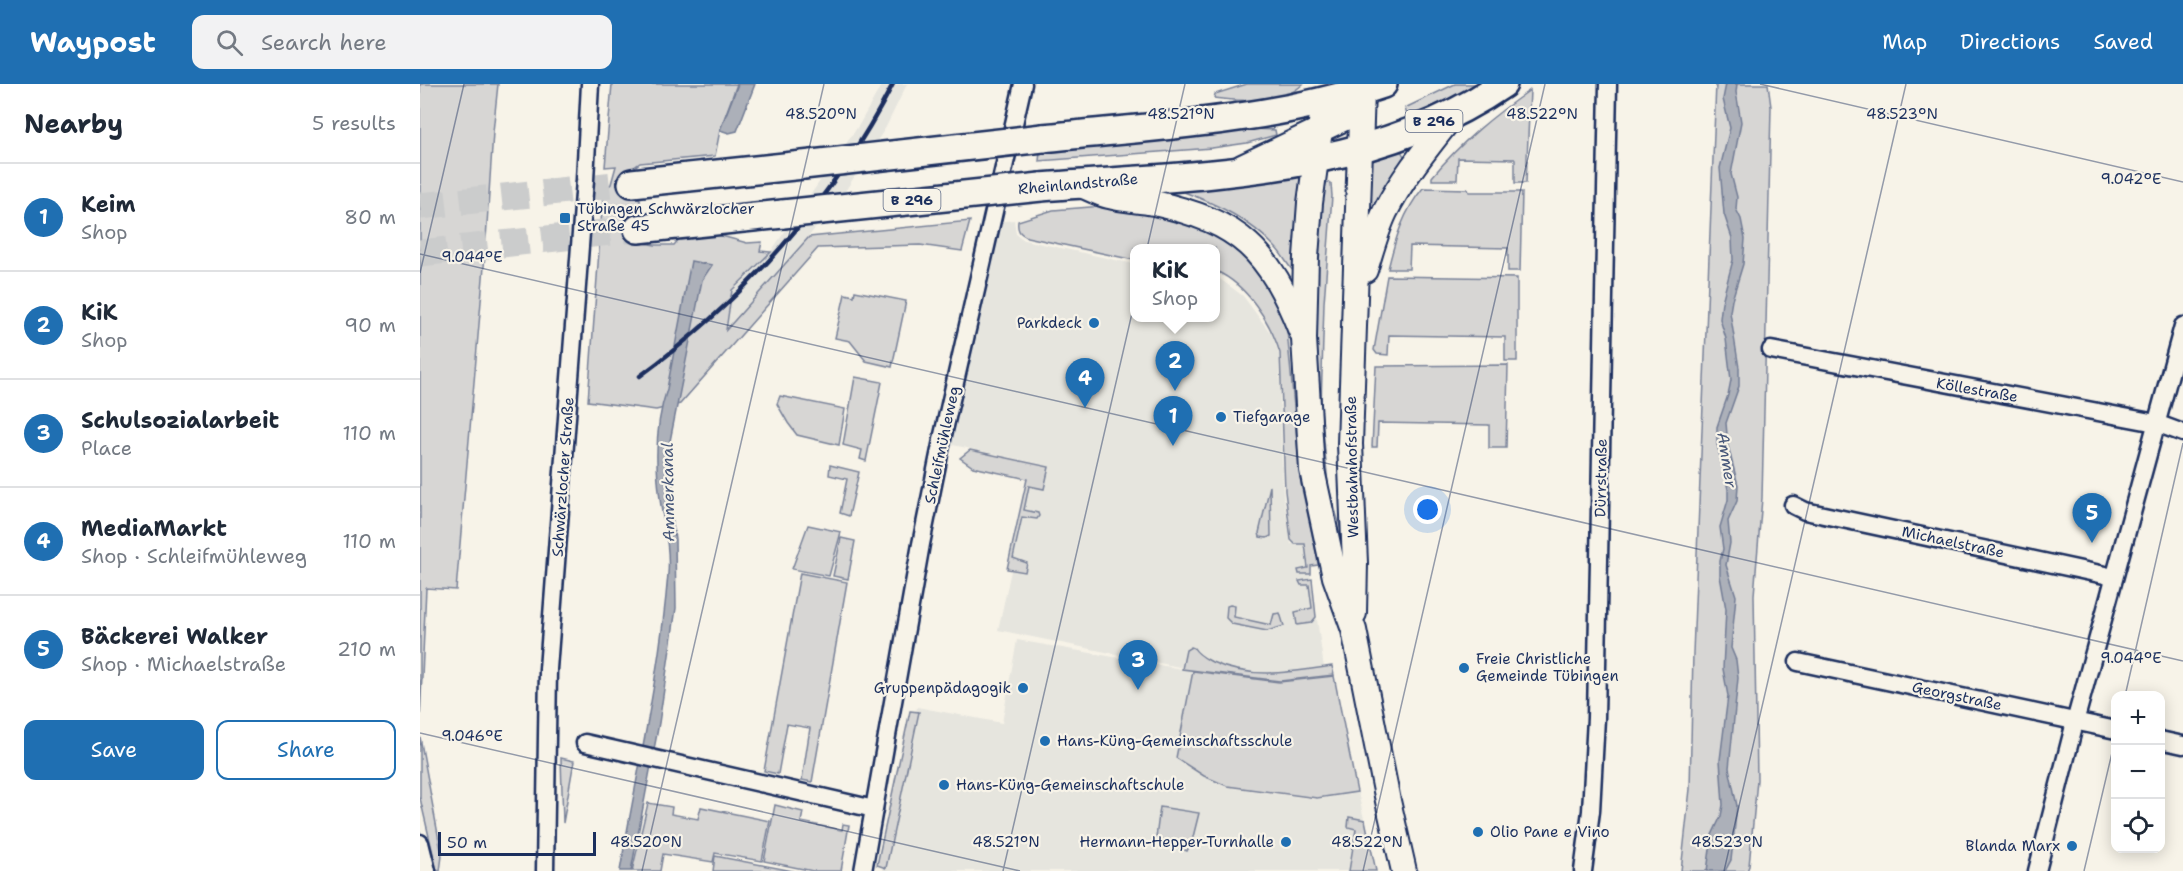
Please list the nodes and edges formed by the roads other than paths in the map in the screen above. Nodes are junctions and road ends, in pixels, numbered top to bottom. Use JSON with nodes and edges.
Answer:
{"nodes":[{"id":1,"x":590,"y":84,"type":"edge"},
{"id":2,"x":1023,"y":84,"type":"edge"},
{"id":3,"x":1503,"y":84,"type":"edge"},
{"id":4,"x":1608,"y":84,"type":"edge"},
{"id":5,"x":1369,"y":86,"type":"edge"},
{"id":6,"x":1325,"y":93,"type":"edge"},
{"id":7,"x":1455,"y":112,"type":"junction"},
{"id":8,"x":1320,"y":131,"type":"junction"},
{"id":9,"x":1360,"y":149,"type":"junction"},
{"id":10,"x":1317,"y":159,"type":"junction"},
{"id":11,"x":1235,"y":171,"type":"junction"},
{"id":12,"x":632,"y":183,"type":"tunnel mouth"},
{"id":13,"x":1079,"y":184,"type":"junction"},
{"id":14,"x":638,"y":229,"type":"tunnel mouth"},
{"id":15,"x":1354,"y":304,"type":"junction"},
{"id":16,"x":2183,"y":326,"type":"edge"},
{"id":17,"x":1304,"y":339,"type":"junction"},
{"id":18,"x":1771,"y":350,"type":"dead end"},
{"id":19,"x":2156,"y":423,"type":"junction"},
{"id":20,"x":2183,"y":434,"type":"edge"},
{"id":21,"x":1793,"y":505,"type":"dead end"},
{"id":22,"x":2114,"y":577,"type":"junction"},
{"id":23,"x":1354,"y":630,"type":"junction"},
{"id":24,"x":1798,"y":662,"type":"dead end"},
{"id":25,"x":2075,"y":722,"type":"junction"},
{"id":26,"x":2111,"y":729,"type":"edge"},
{"id":27,"x":2165,"y":741,"type":"edge"},
{"id":28,"x":585,"y":743,"type":"dead end"},
{"id":29,"x":2183,"y":745,"type":"edge"},
{"id":30,"x":874,"y":809,"type":"junction"},
{"id":31,"x":420,"y":843,"type":"edge"},
{"id":32,"x":428,"y":871,"type":"edge"},
{"id":33,"x":545,"y":871,"type":"edge"},
{"id":34,"x":863,"y":871,"type":"edge"},
{"id":35,"x":1404,"y":871,"type":"edge"},
{"id":36,"x":1583,"y":871,"type":"edge"},
{"id":37,"x":2037,"y":871,"type":"edge"}],
"edges":[{"from":1,"to":33,"type":"street","name":"Schwärzlocher Straße"},
{"from":2,"to":30,"type":"street","name":"Schleifmühleweg"},
{"from":3,"to":7,"type":"main road","name":"Rheinlandstraße","number":"B 296"},
{"from":4,"to":36,"type":"street","name":"Dürrstraße"},
{"from":5,"to":6,"type":"main road"},
{"from":5,"to":8,"type":"main road"},
{"from":5,"to":9,"type":"main road"},
{"from":6,"to":8,"type":"main road"},
{"from":6,"to":12,"type":"main road","bridge":true},
{"from":7,"to":9,"type":"main road","name":"Rheinlandstraße","number":"B 296"},
{"from":7,"to":15,"type":"main road","number":"B 296"},
{"from":8,"to":10,"type":"main road"},
{"from":8,"to":11,"type":"main road"},
{"from":9,"to":10,"type":"main road","name":"Rheinlandstraße","number":"B 296"},
{"from":9,"to":15,"type":"main road"},
{"from":10,"to":11,"type":"main road","name":"Rheinlandstraße","number":"B 296"},
{"from":10,"to":17,"type":"main road","name":"Westbahnhofstraße"},
{"from":11,"to":13,"type":"main road","name":"Rheinlandstraße","number":"B 296"},
{"from":13,"to":14,"type":"main road","name":"Rheinlandstraße","number":"B 296","bridge":true},
{"from":13,"to":17,"type":"main road","number":"B 296"},
{"from":15,"to":23,"type":"main road","name":"Westbahnhofstraße"},
{"from":16,"to":19,"type":"street"},
{"from":17,"to":23,"type":"main road","name":"Westbahnhofstraße"},
{"from":18,"to":19,"type":"street","name":"Köllestraße"},
{"from":19,"to":20,"type":"street","name":"Köllestraße"},
{"from":19,"to":22,"type":"street"},
{"from":21,"to":22,"type":"street","name":"Michaelstraße"},
{"from":22,"to":25,"type":"street"},
{"from":23,"to":35,"type":"main road","name":"Westbahnhofstraße"},
{"from":24,"to":25,"type":"street","name":"Georgstraße"},
{"from":25,"to":26,"type":"street","name":"Georgstraße"},
{"from":25,"to":37,"type":"street"},
{"from":27,"to":29,"type":"street"},
{"from":28,"to":30,"type":"street"},
{"from":30,"to":34,"type":"street","name":"Schleifmühleweg"},
{"from":31,"to":32,"type":"street"}]}
